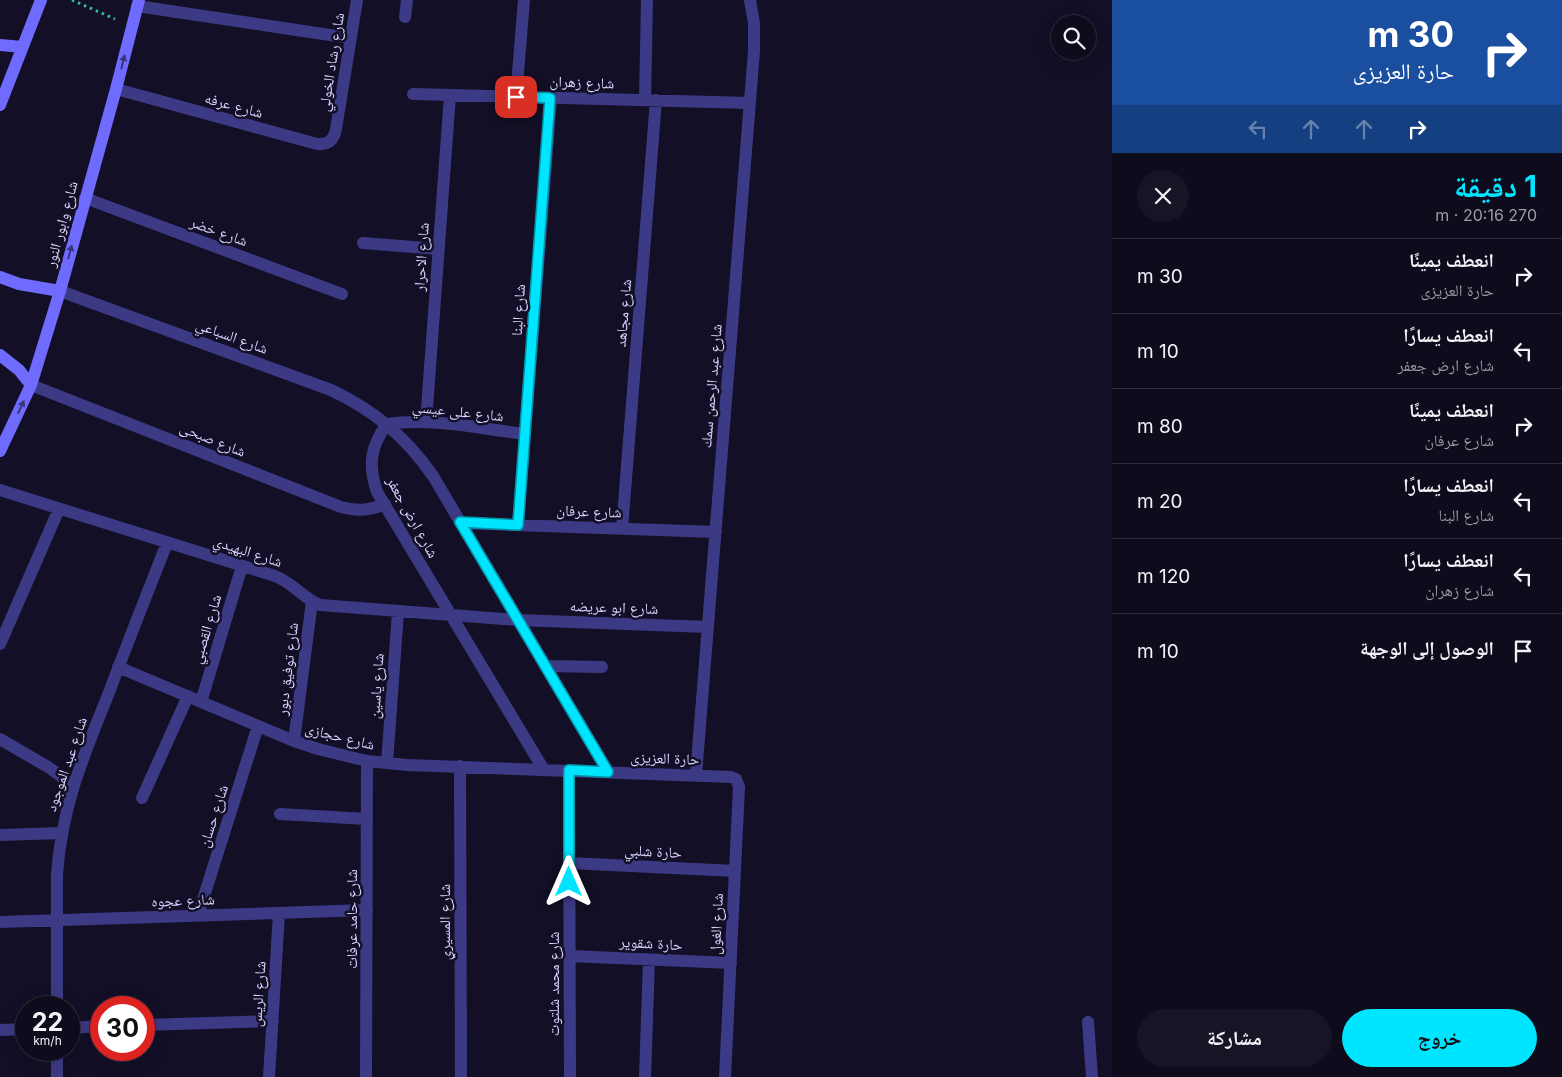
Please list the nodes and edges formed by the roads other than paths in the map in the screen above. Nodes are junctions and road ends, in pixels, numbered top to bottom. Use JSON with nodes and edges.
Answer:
{"nodes":[{"id":1,"x":41,"y":0,"type":"edge"},
{"id":2,"x":357,"y":0,"type":"edge"},
{"id":3,"x":407,"y":0,"type":"edge"},
{"id":4,"x":524,"y":0,"type":"edge"},
{"id":5,"x":647,"y":0,"type":"edge"},
{"id":6,"x":750,"y":0,"type":"edge"},
{"id":7,"x":138,"y":3,"type":"edge"},
{"id":8,"x":404,"y":17,"type":"dead end"},
{"id":9,"x":350,"y":38,"type":"junction"},
{"id":10,"x":0,"y":45,"type":"edge"},
{"id":11,"x":22,"y":48,"type":"junction"},
{"id":12,"x":116,"y":89,"type":"junction"},
{"id":13,"x":413,"y":94,"type":"dead end"},
{"id":14,"x":450,"y":95,"type":"junction"},
{"id":15,"x":516,"y":97,"type":"junction"},
{"id":16,"x":550,"y":98,"type":"junction"},
{"id":17,"x":651,"y":100,"type":"junction"},
{"id":18,"x":750,"y":103,"type":"junction"},
{"id":19,"x":0,"y":105,"type":"edge"},
{"id":20,"x":336,"y":129,"type":"joint"},
{"id":21,"x":85,"y":198,"type":"junction"},
{"id":22,"x":363,"y":243,"type":"dead end"},
{"id":23,"x":438,"y":249,"type":"junction"},
{"id":24,"x":0,"y":278,"type":"edge"},
{"id":25,"x":60,"y":291,"type":"junction"},
{"id":26,"x":342,"y":294,"type":"dead end"},
{"id":27,"x":0,"y":355,"type":"edge"},
{"id":28,"x":31,"y":385,"type":"junction"},
{"id":29,"x":426,"y":422,"type":"junction"},
{"id":30,"x":387,"y":424,"type":"junction"},
{"id":31,"x":525,"y":434,"type":"junction"},
{"id":32,"x":0,"y":451,"type":"edge"},
{"id":33,"x":0,"y":490,"type":"edge"},
{"id":34,"x":385,"y":504,"type":"junction"},
{"id":35,"x":59,"y":509,"type":"junction"},
{"id":36,"x":460,"y":522,"type":"junction"},
{"id":37,"x":518,"y":525,"type":"junction"},
{"id":38,"x":622,"y":529,"type":"junction"},
{"id":39,"x":716,"y":532,"type":"junction"},
{"id":40,"x":167,"y":543,"type":"junction"},
{"id":41,"x":242,"y":566,"type":"junction"},
{"id":42,"x":312,"y":602,"type":"junction"},
{"id":43,"x":398,"y":612,"type":"junction"},
{"id":44,"x":452,"y":615,"type":"junction"},
{"id":45,"x":518,"y":620,"type":"junction"},
{"id":46,"x":708,"y":627,"type":"junction"},
{"id":47,"x":0,"y":644,"type":"edge"},
{"id":48,"x":545,"y":666,"type":"junction"},
{"id":49,"x":118,"y":667,"type":"junction"},
{"id":50,"x":602,"y":667,"type":"dead end"},
{"id":51,"x":188,"y":696,"type":"junction"},
{"id":52,"x":201,"y":702,"type":"junction"},
{"id":53,"x":258,"y":726,"type":"junction"},
{"id":54,"x":0,"y":738,"type":"edge"},
{"id":55,"x":294,"y":741,"type":"junction"},
{"id":56,"x":367,"y":761,"type":"junction"},
{"id":57,"x":387,"y":763,"type":"junction"},
{"id":58,"x":460,"y":766,"type":"junction"},
{"id":59,"x":544,"y":770,"type":"junction"},
{"id":60,"x":569,"y":770,"type":"junction"},
{"id":61,"x":608,"y":772,"type":"junction"},
{"id":62,"x":696,"y":775,"type":"junction"},
{"id":63,"x":731,"y":777,"type":"joint"},
{"id":64,"x":73,"y":785,"type":"junction"},
{"id":65,"x":142,"y":798,"type":"dead end"},
{"id":66,"x":280,"y":814,"type":"dead end"},
{"id":67,"x":367,"y":819,"type":"junction"},
{"id":68,"x":62,"y":833,"type":"junction"},
{"id":69,"x":0,"y":834,"type":"edge"},
{"id":70,"x":569,"y":863,"type":"junction"},
{"id":71,"x":735,"y":871,"type":"junction"},
{"id":72,"x":367,"y":910,"type":"junction"},
{"id":73,"x":280,"y":913,"type":"junction"},
{"id":74,"x":198,"y":916,"type":"junction"},
{"id":75,"x":56,"y":920,"type":"junction"},
{"id":76,"x":0,"y":922,"type":"edge"},
{"id":77,"x":570,"y":956,"type":"junction"},
{"id":78,"x":649,"y":960,"type":"junction"},
{"id":79,"x":731,"y":964,"type":"junction"},
{"id":80,"x":56,"y":996,"type":"edge"},
{"id":81,"x":273,"y":1021,"type":"junction"},
{"id":82,"x":1088,"y":1022,"type":"dead end"},
{"id":83,"x":155,"y":1025,"type":"edge"},
{"id":84,"x":15,"y":1029,"type":"edge"},
{"id":85,"x":0,"y":1030,"type":"edge"},
{"id":86,"x":56,"y":1061,"type":"edge"},
{"id":87,"x":56,"y":1077,"type":"edge"},
{"id":88,"x":269,"y":1077,"type":"edge"},
{"id":89,"x":366,"y":1077,"type":"edge"},
{"id":90,"x":461,"y":1077,"type":"edge"},
{"id":91,"x":570,"y":1077,"type":"edge"},
{"id":92,"x":645,"y":1077,"type":"edge"},
{"id":93,"x":725,"y":1077,"type":"edge"},
{"id":94,"x":1092,"y":1077,"type":"edge"}],
"edges":[{"from":1,"to":11,"type":"main road"},
{"from":2,"to":9,"type":"street","name":"شارع رشاد الخولي"},
{"from":3,"to":8,"type":"street"},
{"from":4,"to":15,"type":"street"},
{"from":5,"to":17,"type":"street","name":"شارع مجاهد"},
{"from":6,"to":18,"type":"street","name":"شارع عبد الرحمن سمك"},
{"from":7,"to":9,"type":"street"},
{"from":12,"to":7,"type":"main road","name":"شارع وابور النور","one_way":true},
{"from":9,"to":20,"type":"street","name":"شارع رشاد الخولي"},
{"from":10,"to":11,"type":"main road"},
{"from":11,"to":19,"type":"main road"},
{"from":12,"to":20,"type":"street","name":"شارع عرفه"},
{"from":12,"to":21,"type":"main road","name":"شارع وابور النور"},
{"from":13,"to":14,"type":"street","name":"شارع زهران"},
{"from":14,"to":15,"type":"street","name":"شارع زهران"},
{"from":14,"to":23,"type":"street","name":"شارع الاحرار"},
{"from":15,"to":16,"type":"street","name":"شارع زهران"},
{"from":16,"to":17,"type":"street","name":"شارع زهران"},
{"from":16,"to":31,"type":"street","name":"شارع البنا"},
{"from":17,"to":18,"type":"street","name":"شارع زهران"},
{"from":17,"to":38,"type":"street","name":"شارع مجاهد"},
{"from":18,"to":39,"type":"street","name":"شارع عبد الرحمن سمك"},
{"from":25,"to":21,"type":"main road","name":"شارع وابور النور","one_way":true},
{"from":21,"to":26,"type":"street","name":"شارع خضر"},
{"from":22,"to":23,"type":"street"},
{"from":23,"to":29,"type":"street","name":"شارع الاحرار"},
{"from":24,"to":25,"type":"main road"},
{"from":25,"to":28,"type":"main road","name":"شارع وابور النور"},
{"from":25,"to":30,"type":"street","name":"شارع السباعي"},
{"from":27,"to":28,"type":"main road"},
{"from":32,"to":28,"type":"main road","name":"شارع وابور النور","one_way":true},
{"from":28,"to":34,"type":"street","name":"شارع صبحى"},
{"from":29,"to":30,"type":"street","name":"شارع على عيسي"},
{"from":29,"to":31,"type":"street","name":"شارع على عيسي"},
{"from":30,"to":34,"type":"street","name":"شارع ارض جعفر"},
{"from":30,"to":36,"type":"street"},
{"from":31,"to":37,"type":"street","name":"شارع البنا"},
{"from":33,"to":35,"type":"street","name":"شارع البهيدي"},
{"from":34,"to":44,"type":"street","name":"شارع ارض جعفر"},
{"from":35,"to":40,"type":"street","name":"شارع البهيدي"},
{"from":35,"to":47,"type":"street"},
{"from":36,"to":37,"type":"street","name":"شارع عرفان"},
{"from":36,"to":45,"type":"street"},
{"from":37,"to":38,"type":"street","name":"شارع عرفان"},
{"from":38,"to":39,"type":"street","name":"شارع عرفان"},
{"from":39,"to":46,"type":"street","name":"شارع عبد الرحمن سمك"},
{"from":40,"to":41,"type":"street","name":"شارع البهيدي"},
{"from":40,"to":49,"type":"street","name":"شارع عبد الموجود"},
{"from":41,"to":42,"type":"street","name":"شارع البهيدي"},
{"from":41,"to":52,"type":"street","name":"شارع القصبي"},
{"from":42,"to":43,"type":"street","name":"شارع البهيدي"},
{"from":42,"to":55,"type":"street","name":"شارع توفيق دبور"},
{"from":43,"to":44,"type":"street","name":"شارع البهيدي"},
{"from":43,"to":57,"type":"street","name":"شارع ياسين"},
{"from":44,"to":45,"type":"street","name":"شارع البهيدي"},
{"from":44,"to":59,"type":"street","name":"شارع ارض جعفر"},
{"from":45,"to":46,"type":"street","name":"شارع ابو عريضه"},
{"from":45,"to":48,"type":"street"},
{"from":46,"to":62,"type":"street","name":"شارع عبد الرحمن سمك"},
{"from":48,"to":50,"type":"street"},
{"from":48,"to":61,"type":"street"},
{"from":49,"to":51,"type":"street","name":"شارع حجازى"},
{"from":49,"to":64,"type":"street","name":"شارع عبد الموجود"},
{"from":51,"to":52,"type":"street","name":"شارع حجازى"},
{"from":51,"to":65,"type":"street"},
{"from":52,"to":53,"type":"street","name":"شارع حجازى"},
{"from":53,"to":55,"type":"street","name":"شارع حجازى"},
{"from":53,"to":74,"type":"street","name":"شارع حسان"},
{"from":54,"to":64,"type":"street"},
{"from":55,"to":56,"type":"street","name":"شارع حجازى"},
{"from":56,"to":57,"type":"street","name":"شارع حجازى"},
{"from":56,"to":67,"type":"street","name":"شارع حامد عرفات"},
{"from":57,"to":58,"type":"street","name":"شارع حجازى"},
{"from":58,"to":59,"type":"street","name":"شارع حجازى"},
{"from":58,"to":90,"type":"street","name":"شارع المسيري"},
{"from":59,"to":60,"type":"street","name":"شارع حجازى"},
{"from":60,"to":61,"type":"street","name":"حارة العزيزى"},
{"from":60,"to":70,"type":"street","name":"شارع محمد شلتوت"},
{"from":61,"to":62,"type":"street","name":"حارة العزيزى"},
{"from":62,"to":63,"type":"street","name":"حارة العزيزى"},
{"from":63,"to":71,"type":"street","name":"شارع الغول"},
{"from":64,"to":68,"type":"street","name":"شارع عبد الموجود"},
{"from":66,"to":67,"type":"street"},
{"from":67,"to":72,"type":"street","name":"شارع حامد عرفات"},
{"from":68,"to":69,"type":"street"},
{"from":68,"to":75,"type":"street","name":"شارع عبد الموجود"},
{"from":70,"to":71,"type":"street","name":"حارة شلبي"},
{"from":70,"to":77,"type":"street","name":"شارع محمد شلتوت"},
{"from":71,"to":79,"type":"street","name":"شارع الغول"},
{"from":72,"to":73,"type":"street","name":"شارع عجوه"},
{"from":72,"to":89,"type":"street","name":"شارع حامد عرفات"},
{"from":73,"to":74,"type":"street","name":"شارع عجوه"},
{"from":73,"to":81,"type":"street","name":"شارع الريس"},
{"from":74,"to":75,"type":"street","name":"شارع عجوه"},
{"from":75,"to":76,"type":"street","name":"شارع عجوه"},
{"from":75,"to":80,"type":"street","name":"شارع عبد الموجود"},
{"from":77,"to":78,"type":"street","name":"حارة شقوير"},
{"from":77,"to":91,"type":"street","name":"شارع محمد شلتوت"},
{"from":78,"to":79,"type":"street","name":"حارة شقوير"},
{"from":78,"to":92,"type":"street"},
{"from":79,"to":93,"type":"street","name":"شارع الغول"},
{"from":81,"to":83,"type":"street"},
{"from":81,"to":88,"type":"street","name":"شارع الريس"},
{"from":82,"to":94,"type":"street"},
{"from":84,"to":85,"type":"street"},
{"from":86,"to":87,"type":"street"}]}
